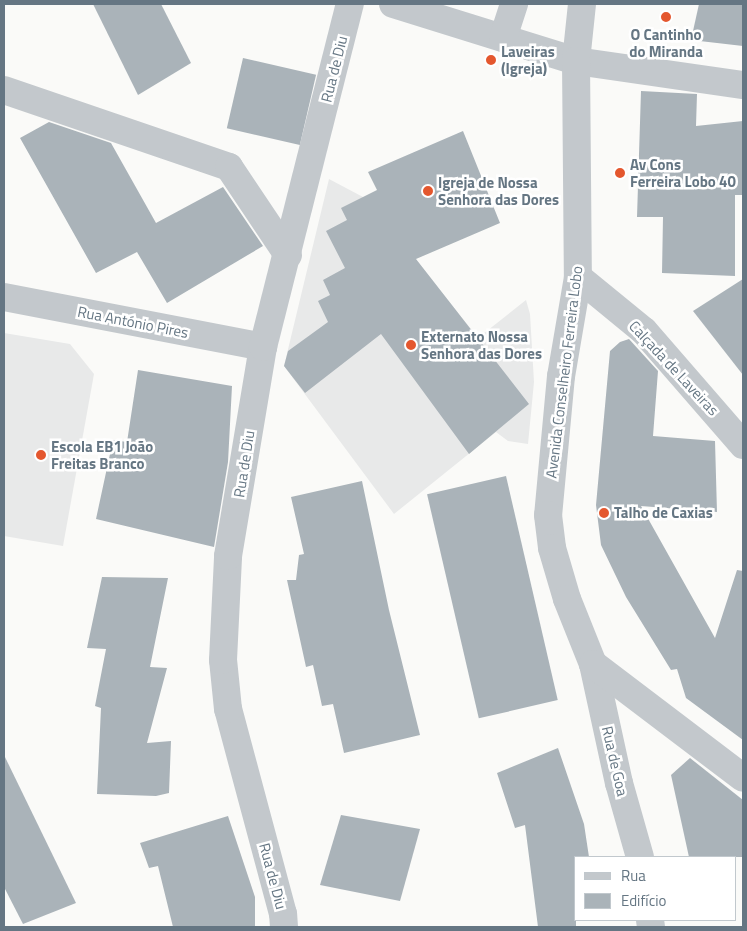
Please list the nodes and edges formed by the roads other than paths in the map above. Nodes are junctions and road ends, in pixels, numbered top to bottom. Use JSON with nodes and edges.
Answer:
{"nodes":[{"id":1,"x":350,"y":4,"type":"edge"},
{"id":2,"x":393,"y":4,"type":"edge"},
{"id":3,"x":514,"y":4,"type":"edge"},
{"id":4,"x":582,"y":4,"type":"edge"},
{"id":5,"x":504,"y":38,"type":"junction"},
{"id":6,"x":576,"y":61,"type":"junction"},
{"id":7,"x":743,"y":85,"type":"edge"},
{"id":8,"x":4,"y":90,"type":"edge"},
{"id":9,"x":288,"y":255,"type":"junction"},
{"id":10,"x":578,"y":277,"type":"junction"},
{"id":11,"x":4,"y":297,"type":"edge"},
{"id":12,"x":263,"y":347,"type":"junction"},
{"id":13,"x":743,"y":445,"type":"edge"},
{"id":14,"x":593,"y":664,"type":"junction"},
{"id":15,"x":743,"y":778,"type":"edge"},
{"id":16,"x":640,"y":856,"type":"edge"},
{"id":17,"x":284,"y":927,"type":"edge"}],
"edges":[{"from":1,"to":9,"type":"street","name":"Rua de Diu"},
{"from":2,"to":5,"type":"street"},
{"from":3,"to":5,"type":"street"},
{"from":4,"to":6,"type":"street","name":"Avenida Conselheiro Ferreira Lobo"},
{"from":5,"to":6,"type":"street"},
{"from":6,"to":7,"type":"street"},
{"from":6,"to":10,"type":"street","name":"Avenida Conselheiro Ferreira Lobo"},
{"from":8,"to":9,"type":"street"},
{"from":9,"to":12,"type":"street","name":"Rua de Diu"},
{"from":10,"to":13,"type":"street","name":"Calçada de Laveiras"},
{"from":10,"to":14,"type":"street","name":"Avenida Conselheiro Ferreira Lobo"},
{"from":11,"to":12,"type":"street","name":"Rua António Pires"},
{"from":12,"to":17,"type":"street","name":"Rua de Diu"},
{"from":14,"to":15,"type":"street"},
{"from":14,"to":16,"type":"street","name":"Rua de Goa"}]}
